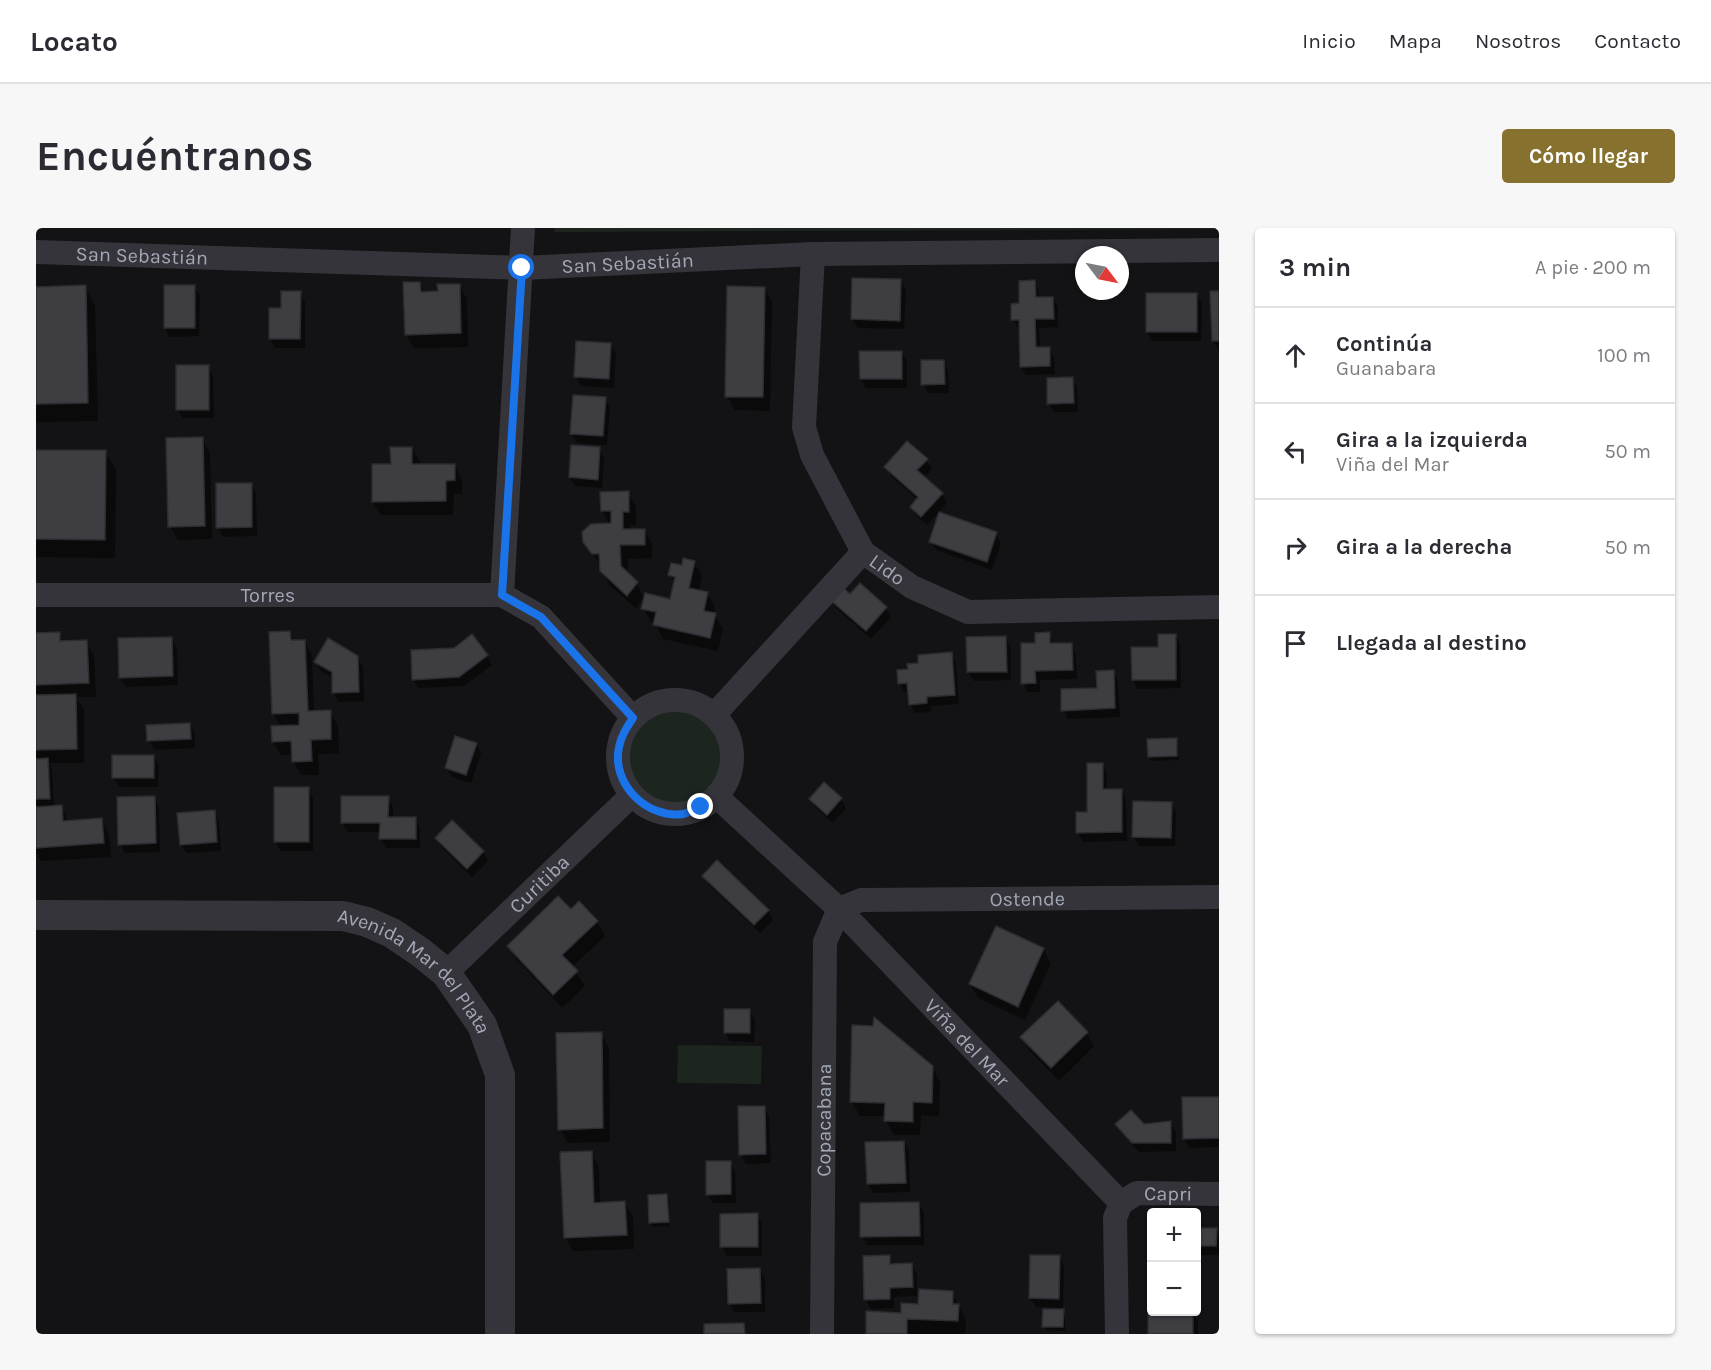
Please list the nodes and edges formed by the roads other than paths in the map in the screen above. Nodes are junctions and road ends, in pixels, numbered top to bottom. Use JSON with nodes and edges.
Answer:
{"nodes":[{"id":1,"x":523,"y":228,"type":"edge"},
{"id":2,"x":1219,"y":250,"type":"edge"},
{"id":3,"x":36,"y":252,"type":"edge"},
{"id":4,"x":813,"y":254,"type":"junction"},
{"id":5,"x":522,"y":268,"type":"junction"},
{"id":6,"x":863,"y":552,"type":"junction"},
{"id":7,"x":502,"y":595,"type":"junction"},
{"id":8,"x":36,"y":596,"type":"edge"},
{"id":9,"x":1219,"y":607,"type":"edge"},
{"id":10,"x":714,"y":716,"type":"junction"},
{"id":11,"x":633,"y":718,"type":"junction"},
{"id":12,"x":632,"y":795,"type":"junction"},
{"id":13,"x":716,"y":796,"type":"junction"},
{"id":14,"x":1219,"y":897,"type":"edge"},
{"id":15,"x":839,"y":909,"type":"junction"},
{"id":16,"x":36,"y":915,"type":"edge"},
{"id":17,"x":446,"y":973,"type":"junction"},
{"id":18,"x":1219,"y":1194,"type":"edge"},
{"id":19,"x":1120,"y":1203,"type":"junction"},
{"id":20,"x":500,"y":1334,"type":"edge"},
{"id":21,"x":822,"y":1334,"type":"edge"},
{"id":22,"x":1117,"y":1334,"type":"edge"}],
"edges":[{"from":1,"to":5,"type":"street"},
{"from":2,"to":4,"type":"street","name":"San Sebastián"},
{"from":3,"to":5,"type":"street","name":"San Sebastián"},
{"from":4,"to":5,"type":"street","name":"San Sebastián"},
{"from":4,"to":6,"type":"street","name":"Lido"},
{"from":5,"to":7,"type":"street"},
{"from":6,"to":9,"type":"street","name":"Lido"},
{"from":6,"to":10,"type":"street"},
{"from":7,"to":8,"type":"street","name":"Torres"},
{"from":7,"to":11,"type":"street"},
{"from":10,"to":11,"type":"street"},
{"from":10,"to":13,"type":"street"},
{"from":11,"to":12,"type":"street"},
{"from":12,"to":13,"type":"street"},
{"from":12,"to":17,"type":"street","name":"Curitiba"},
{"from":13,"to":15,"type":"street","name":"Viña del Mar"},
{"from":14,"to":15,"type":"street","name":"Ostende"},
{"from":15,"to":19,"type":"street","name":"Viña del Mar"},
{"from":15,"to":21,"type":"street","name":"Copacabana"},
{"from":16,"to":17,"type":"street","name":"Avenida Mar del Plata"},
{"from":17,"to":20,"type":"street","name":"Avenida Mar del Plata"},
{"from":18,"to":19,"type":"street","name":"Capri"},
{"from":19,"to":22,"type":"street"}]}
